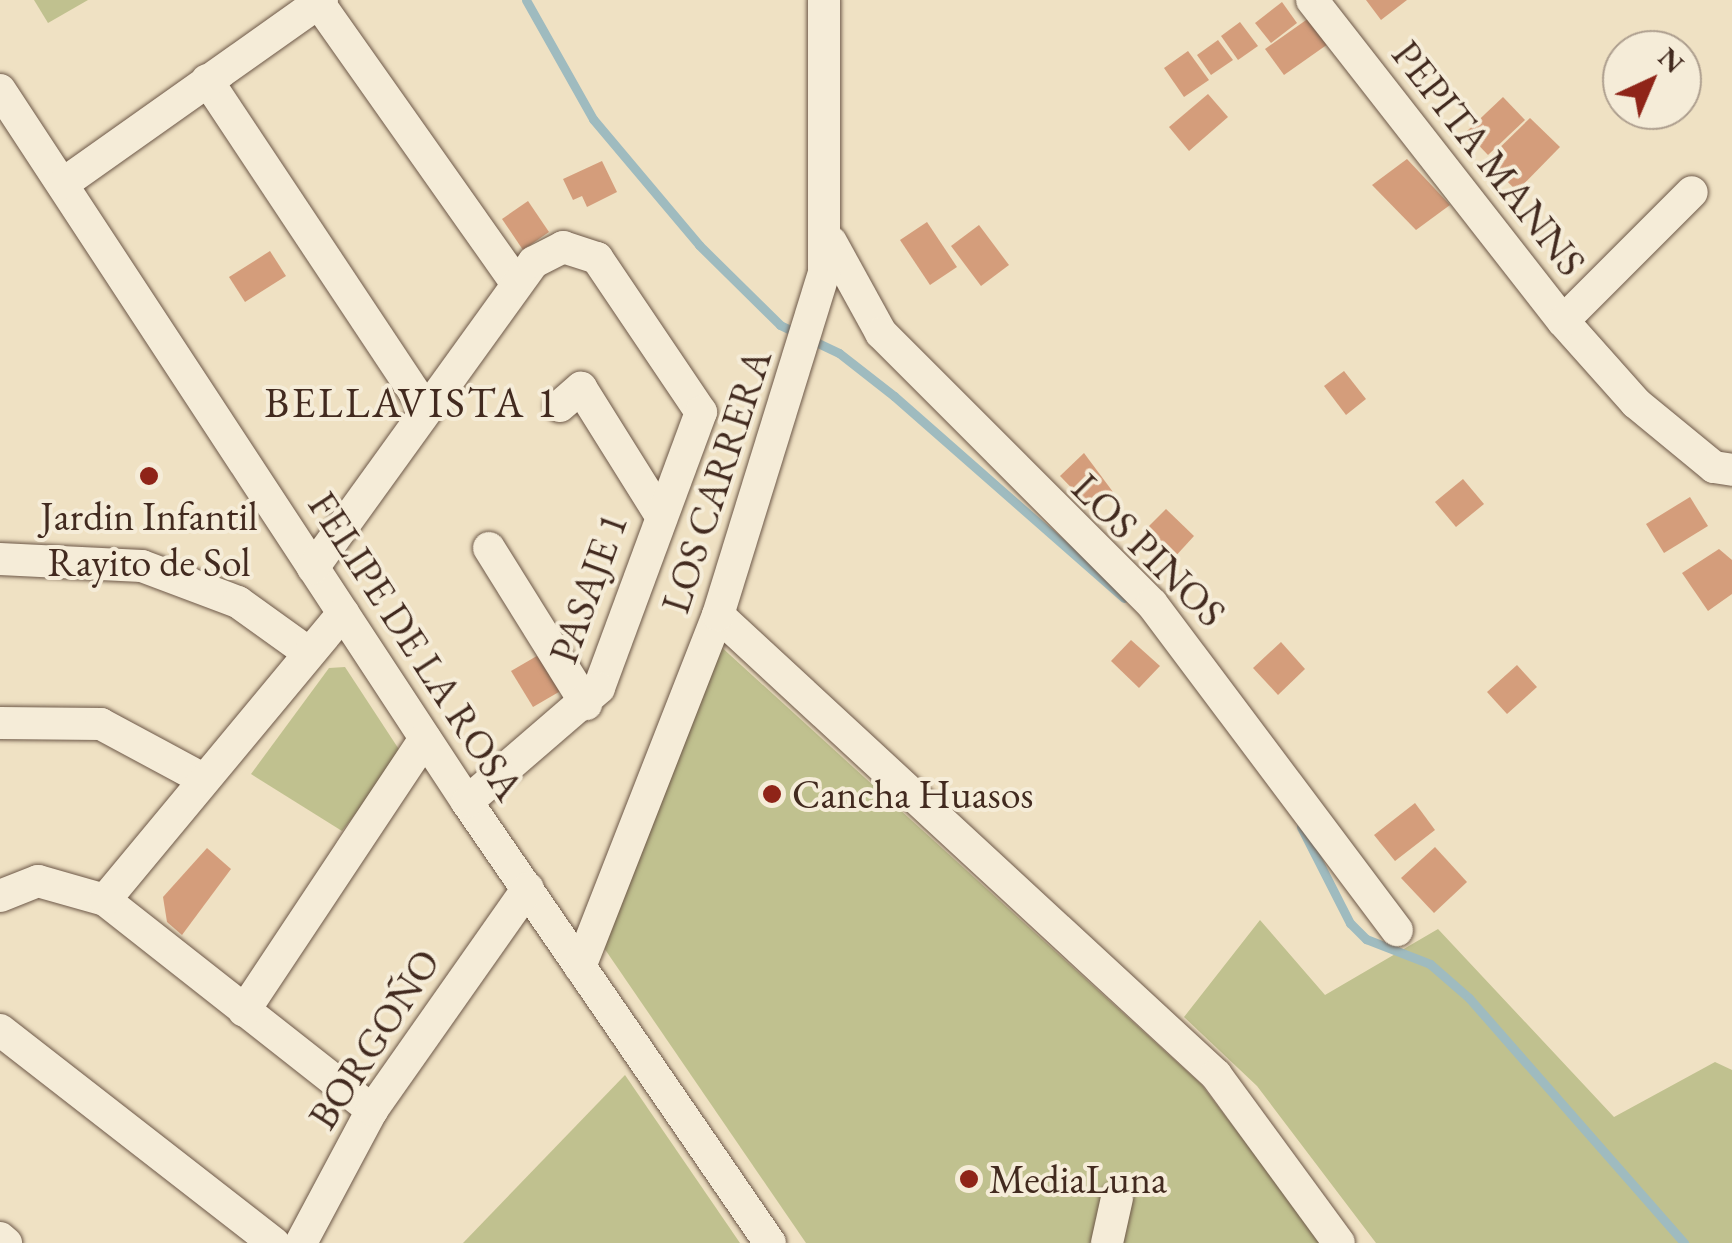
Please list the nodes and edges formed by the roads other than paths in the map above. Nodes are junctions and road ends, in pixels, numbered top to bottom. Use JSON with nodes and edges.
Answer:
{"nodes":[{"id":1,"x":824,"y":0,"type":"edge"},
{"id":2,"x":1312,"y":0,"type":"edge"},
{"id":3,"x":320,"y":1,"type":"edge"},
{"id":4,"x":207,"y":80,"type":"junction"},
{"id":5,"x":0,"y":90,"type":"edge"},
{"id":6,"x":64,"y":183,"type":"junction"},
{"id":7,"x":1692,"y":192,"type":"dead end"},
{"id":8,"x":831,"y":242,"type":"junction"},
{"id":9,"x":516,"y":283,"type":"junction"},
{"id":10,"x":1563,"y":321,"type":"junction"},
{"id":11,"x":424,"y":406,"type":"junction"},
{"id":12,"x":560,"y":406,"type":"dead end"},
{"id":13,"x":1723,"y":468,"type":"edge"},
{"id":14,"x":1732,"y":496,"type":"edge"},
{"id":15,"x":660,"y":516,"type":"junction"},
{"id":16,"x":489,"y":548,"type":"dead end"},
{"id":17,"x":0,"y":559,"type":"edge"},
{"id":18,"x":314,"y":568,"type":"junction"},
{"id":19,"x":343,"y":613,"type":"junction"},
{"id":20,"x":718,"y":615,"type":"junction"},
{"id":21,"x":309,"y":653,"type":"junction"},
{"id":22,"x":586,"y":704,"type":"junction"},
{"id":23,"x":0,"y":723,"type":"edge"},
{"id":24,"x":425,"y":738,"type":"junction"},
{"id":25,"x":203,"y":779,"type":"junction"},
{"id":26,"x":466,"y":802,"type":"junction"},
{"id":27,"x":528,"y":888,"type":"junction"},
{"id":28,"x":0,"y":896,"type":"edge"},
{"id":29,"x":105,"y":900,"type":"junction"},
{"id":30,"x":1397,"y":930,"type":"dead end"},
{"id":31,"x":580,"y":968,"type":"junction"},
{"id":32,"x":244,"y":1010,"type":"junction"},
{"id":33,"x":0,"y":1030,"type":"edge"},
{"id":34,"x":372,"y":1110,"type":"junction"},
{"id":35,"x":1117,"y":1198,"type":"dead end"},
{"id":36,"x":0,"y":1238,"type":"edge"},
{"id":37,"x":6,"y":1243,"type":"edge"},
{"id":38,"x":274,"y":1243,"type":"edge"},
{"id":39,"x":301,"y":1243,"type":"edge"},
{"id":40,"x":770,"y":1243,"type":"edge"},
{"id":41,"x":1108,"y":1243,"type":"edge"},
{"id":42,"x":1339,"y":1243,"type":"edge"}],
"edges":[{"from":1,"to":8,"type":"street","name":"LOS CARRERA"},
{"from":2,"to":10,"type":"street","name":"PEPITA MANNS"},
{"from":3,"to":4,"type":"street"},
{"from":3,"to":9,"type":"street"},
{"from":4,"to":6,"type":"street"},
{"from":4,"to":11,"type":"street"},
{"from":5,"to":6,"type":"street","name":"FELIPE DE LA ROSA"},
{"from":6,"to":18,"type":"street","name":"FELIPE DE LA ROSA"},
{"from":7,"to":10,"type":"street","name":"PEPITA MANNS"},
{"from":8,"to":20,"type":"street","name":"LOS CARRERA"},
{"from":8,"to":30,"type":"street","name":"LOS PINOS"},
{"from":9,"to":11,"type":"street"},
{"from":9,"to":15,"type":"street","name":"PASAJE 1"},
{"from":10,"to":13,"type":"street","name":"PEPITA MANNS"},
{"from":11,"to":18,"type":"street"},
{"from":12,"to":15,"type":"street"},
{"from":13,"to":14,"type":"street","name":"PEPITA MANNS"},
{"from":15,"to":22,"type":"street","name":"PASAJE 1"},
{"from":16,"to":22,"type":"street"},
{"from":17,"to":21,"type":"street"},
{"from":18,"to":19,"type":"street","name":"FELIPE DE LA ROSA"},
{"from":19,"to":21,"type":"street"},
{"from":19,"to":24,"type":"street","name":"FELIPE DE LA ROSA"},
{"from":20,"to":31,"type":"street","name":"LOS CARRERA"},
{"from":20,"to":42,"type":"street"},
{"from":21,"to":25,"type":"street"},
{"from":22,"to":26,"type":"street","name":"PASAJE 1"},
{"from":23,"to":25,"type":"street"},
{"from":24,"to":26,"type":"street","name":"FELIPE DE LA ROSA"},
{"from":24,"to":32,"type":"street"},
{"from":25,"to":29,"type":"street"},
{"from":26,"to":27,"type":"street","name":"FELIPE DE LA ROSA"},
{"from":27,"to":31,"type":"street","name":"FELIPE DE LA ROSA"},
{"from":27,"to":34,"type":"street","name":"BORGOÑO"},
{"from":28,"to":29,"type":"street"},
{"from":29,"to":32,"type":"street"},
{"from":31,"to":40,"type":"street","name":"FELIPE DE LA ROSA"},
{"from":32,"to":34,"type":"street"},
{"from":33,"to":38,"type":"street"},
{"from":34,"to":39,"type":"street","name":"BORGOÑO"},
{"from":35,"to":41,"type":"street"},
{"from":36,"to":37,"type":"street"}]}
